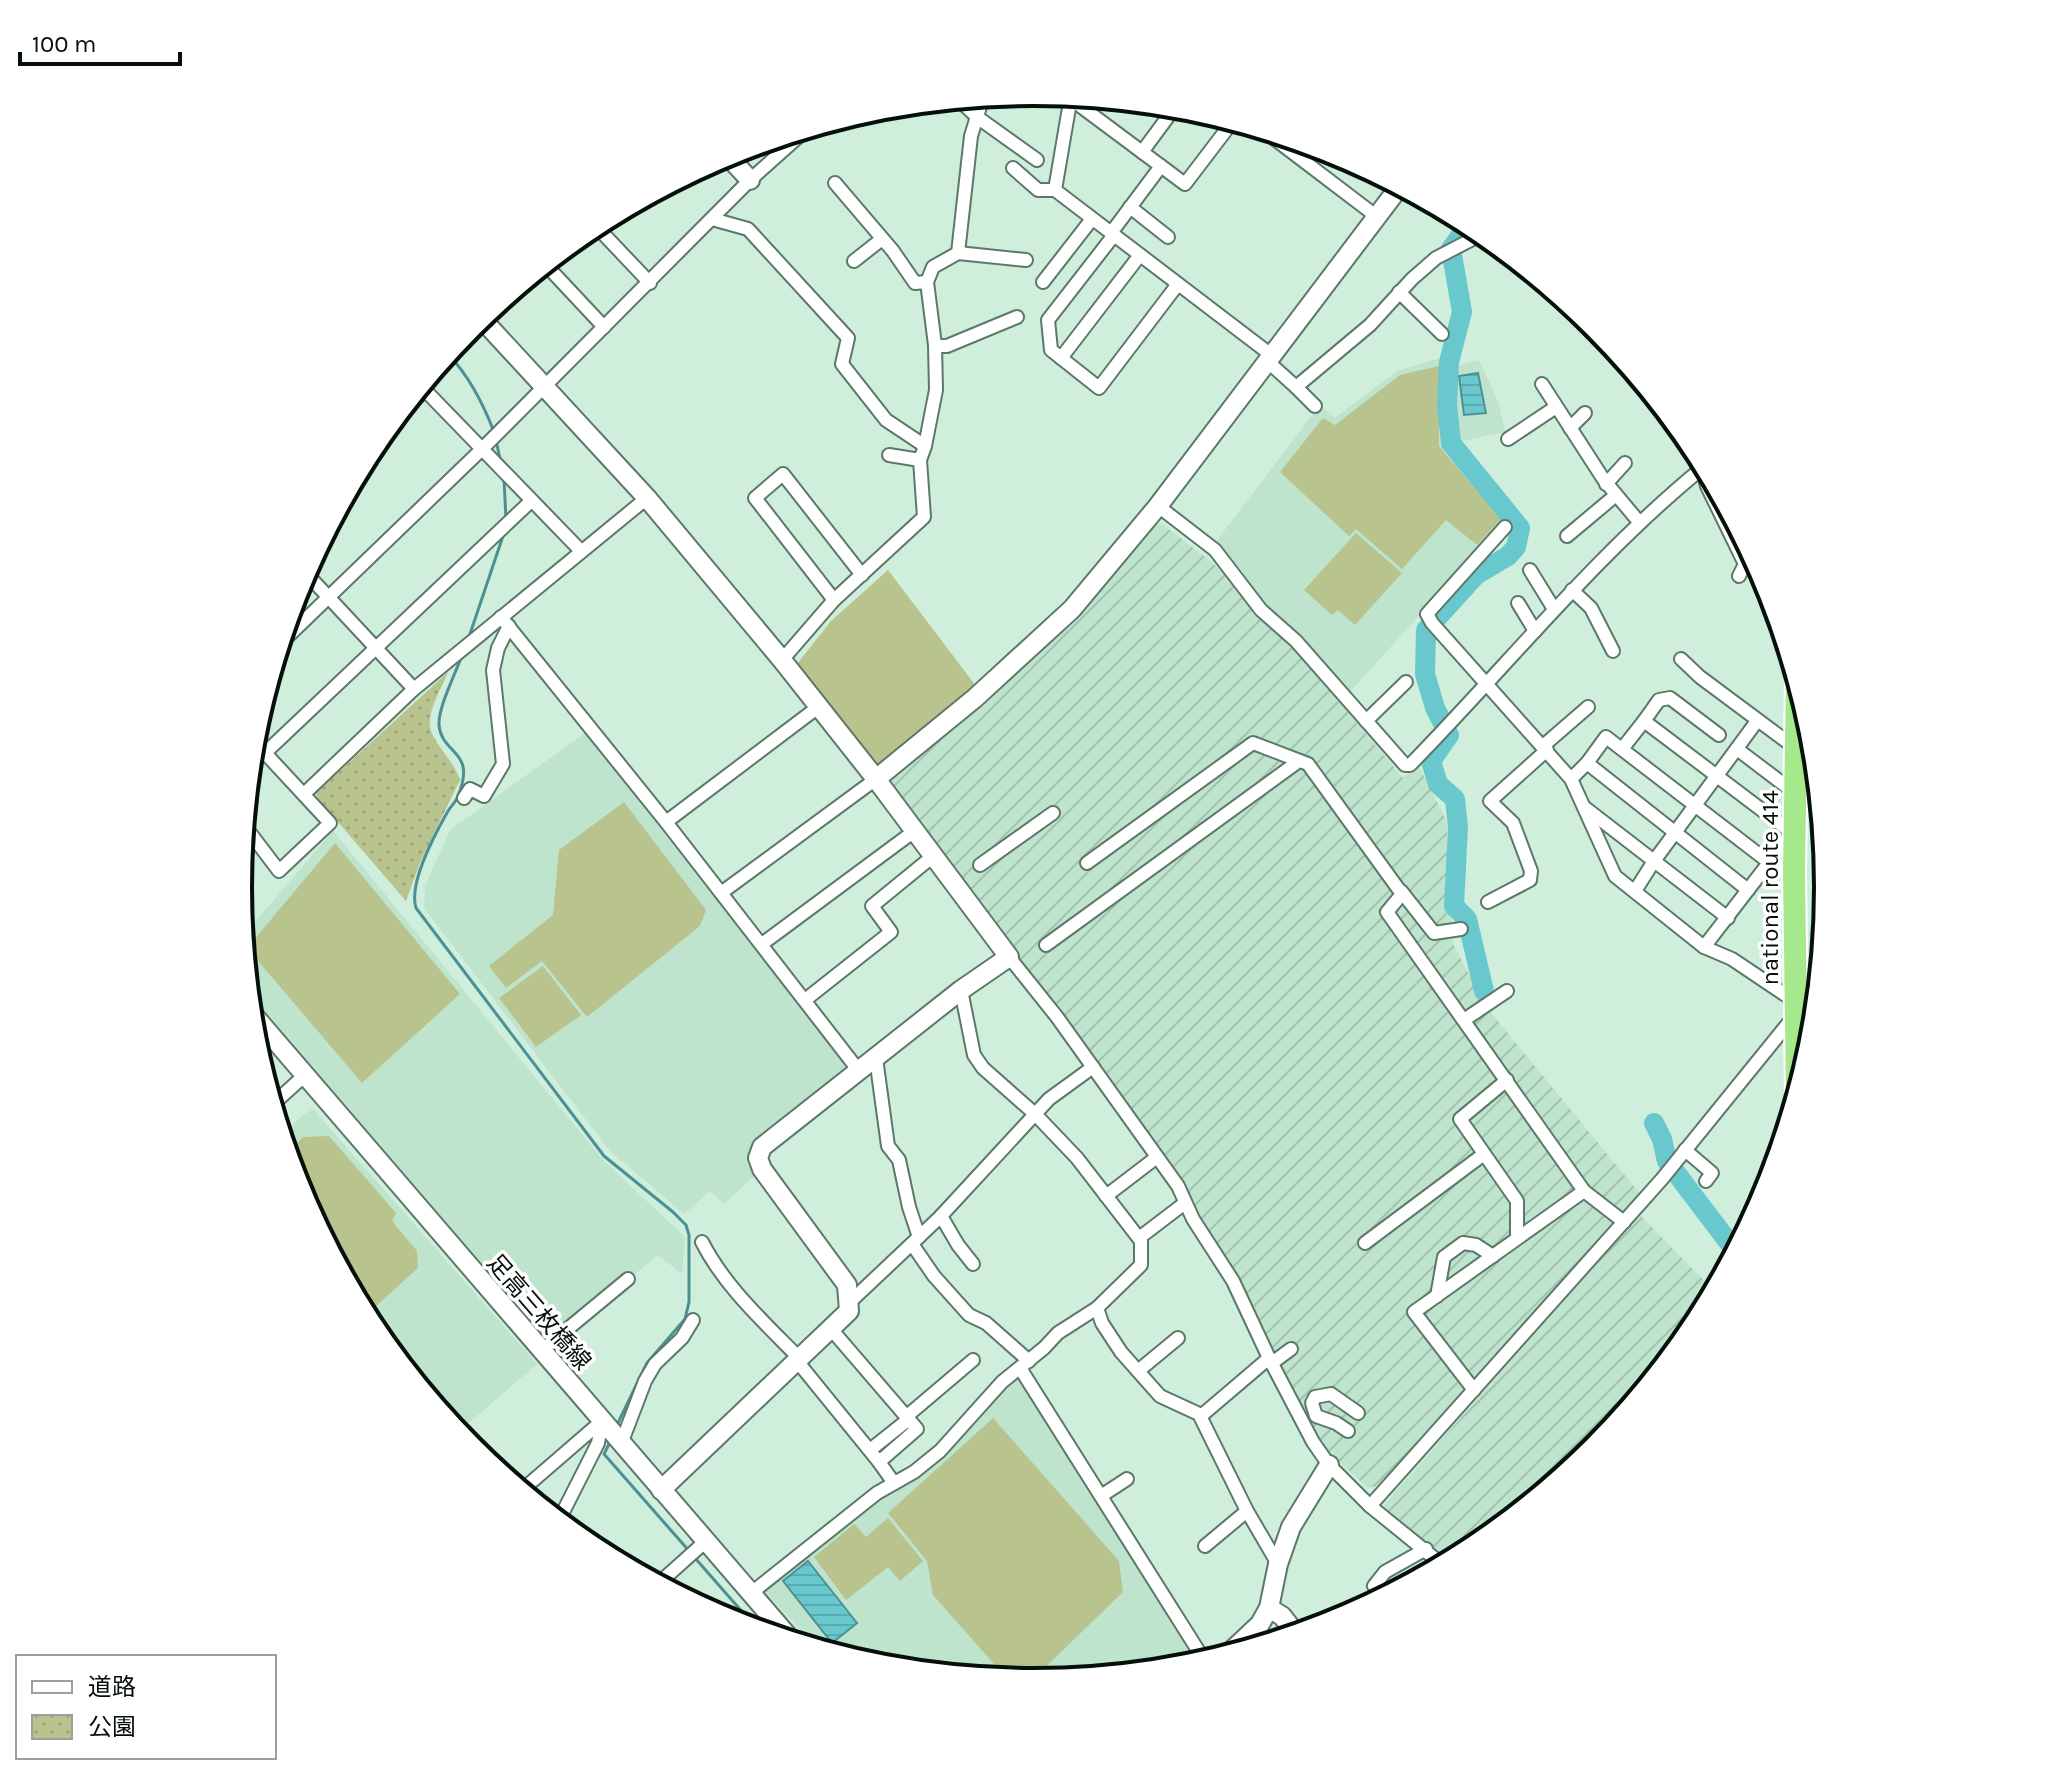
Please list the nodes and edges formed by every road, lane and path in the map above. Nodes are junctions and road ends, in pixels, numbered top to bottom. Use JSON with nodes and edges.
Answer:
{"nodes":[{"id":1,"x":1069,"y":107,"type":"edge"},
{"id":2,"x":980,"y":108,"type":"edge"},
{"id":3,"x":1085,"y":108,"type":"edge"},
{"id":4,"x":969,"y":109,"type":"edge"},
{"id":5,"x":977,"y":117,"type":"junction"},
{"id":6,"x":1167,"y":118,"type":"edge"},
{"id":7,"x":1226,"y":131,"type":"edge"},
{"id":8,"x":789,"y":145,"type":"edge"},
{"id":9,"x":1290,"y":149,"type":"edge"},
{"id":10,"x":1142,"y":152,"type":"junction"},
{"id":11,"x":1037,"y":160,"type":"dead end"},
{"id":12,"x":736,"y":164,"type":"edge"},
{"id":13,"x":1161,"y":166,"type":"junction"},
{"id":14,"x":1013,"y":168,"type":"dead end"},
{"id":15,"x":750,"y":180,"type":"junction"},
{"id":16,"x":835,"y":183,"type":"dead end"},
{"id":17,"x":1055,"y":190,"type":"junction"},
{"id":18,"x":1393,"y":195,"type":"edge"},
{"id":19,"x":1130,"y":207,"type":"junction"},
{"id":20,"x":1376,"y":216,"type":"junction"},
{"id":21,"x":712,"y":219,"type":"junction"},
{"id":22,"x":1092,"y":219,"type":"junction"},
{"id":23,"x":1112,"y":234,"type":"junction"},
{"id":24,"x":604,"y":235,"type":"edge"},
{"id":25,"x":1168,"y":237,"type":"dead end"},
{"id":26,"x":882,"y":239,"type":"junction"},
{"id":27,"x":1471,"y":240,"type":"edge"},
{"id":28,"x":958,"y":253,"type":"junction"},
{"id":29,"x":1140,"y":255,"type":"junction"},
{"id":30,"x":1026,"y":260,"type":"dead end"},
{"id":31,"x":854,"y":261,"type":"dead end"},
{"id":32,"x":552,"y":272,"type":"edge"},
{"id":33,"x":927,"y":282,"type":"junction"},
{"id":34,"x":1043,"y":282,"type":"dead end"},
{"id":35,"x":650,"y":283,"type":"junction"},
{"id":36,"x":1178,"y":284,"type":"junction"},
{"id":37,"x":1399,"y":292,"type":"junction"},
{"id":38,"x":1017,"y":317,"type":"dead end"},
{"id":39,"x":489,"y":327,"type":"edge"},
{"id":40,"x":604,"y":327,"type":"junction"},
{"id":41,"x":1442,"y":334,"type":"dead end"},
{"id":42,"x":935,"y":346,"type":"junction"},
{"id":43,"x":1268,"y":357,"type":"junction"},
{"id":44,"x":1061,"y":358,"type":"junction"},
{"id":45,"x":1542,"y":384,"type":"dead end"},
{"id":46,"x":544,"y":387,"type":"junction"},
{"id":47,"x":1296,"y":387,"type":"junction"},
{"id":48,"x":428,"y":394,"type":"edge"},
{"id":49,"x":1315,"y":406,"type":"dead end"},
{"id":50,"x":1556,"y":407,"type":"junction"},
{"id":51,"x":1585,"y":413,"type":"dead end"},
{"id":52,"x":1570,"y":428,"type":"junction"},
{"id":53,"x":1508,"y":439,"type":"dead end"},
{"id":54,"x":925,"y":446,"type":"junction"},
{"id":55,"x":481,"y":450,"type":"junction"},
{"id":56,"x":889,"y":455,"type":"dead end"},
{"id":57,"x":920,"y":460,"type":"junction"},
{"id":58,"x":1625,"y":463,"type":"dead end"},
{"id":59,"x":1696,"y":474,"type":"edge"},
{"id":60,"x":1606,"y":484,"type":"junction"},
{"id":61,"x":1616,"y":495,"type":"junction"},
{"id":62,"x":647,"y":498,"type":"junction"},
{"id":63,"x":530,"y":502,"type":"junction"},
{"id":64,"x":1158,"y":506,"type":"junction"},
{"id":65,"x":1639,"y":522,"type":"junction"},
{"id":66,"x":1505,"y":527,"type":"dead end"},
{"id":67,"x":1567,"y":536,"type":"dead end"},
{"id":68,"x":580,"y":550,"type":"junction"},
{"id":69,"x":1745,"y":564,"type":"edge"},
{"id":70,"x":1530,"y":570,"type":"dead end"},
{"id":71,"x":862,"y":575,"type":"junction"},
{"id":72,"x":1739,"y":576,"type":"dead end"},
{"id":73,"x":314,"y":582,"type":"edge"},
{"id":74,"x":1572,"y":590,"type":"junction"},
{"id":75,"x":329,"y":598,"type":"junction"},
{"id":76,"x":834,"y":600,"type":"junction"},
{"id":77,"x":1518,"y":603,"type":"dead end"},
{"id":78,"x":1554,"y":609,"type":"junction"},
{"id":79,"x":505,"y":622,"type":"junction"},
{"id":80,"x":295,"y":630,"type":"edge"},
{"id":81,"x":1535,"y":631,"type":"junction"},
{"id":82,"x":376,"y":648,"type":"junction"},
{"id":83,"x":1613,"y":651,"type":"dead end"},
{"id":84,"x":1681,"y":659,"type":"dead end"},
{"id":85,"x":782,"y":660,"type":"junction"},
{"id":86,"x":1406,"y":682,"type":"dead end"},
{"id":87,"x":1485,"y":684,"type":"junction"},
{"id":88,"x":414,"y":689,"type":"junction"},
{"id":89,"x":1588,"y":707,"type":"dead end"},
{"id":90,"x":817,"y":708,"type":"junction"},
{"id":91,"x":1366,"y":721,"type":"junction"},
{"id":92,"x":1644,"y":721,"type":"junction"},
{"id":93,"x":1757,"y":721,"type":"junction"},
{"id":94,"x":1798,"y":725,"type":"edge"},
{"id":95,"x":1719,"y":735,"type":"dead end"},
{"id":96,"x":1545,"y":748,"type":"junction"},
{"id":97,"x":1622,"y":749,"type":"junction"},
{"id":98,"x":1737,"y":749,"type":"junction"},
{"id":99,"x":1798,"y":750,"type":"junction"},
{"id":100,"x":265,"y":753,"type":"joint"},
{"id":101,"x":1299,"y":761,"type":"junction"},
{"id":102,"x":1587,"y":763,"type":"junction"},
{"id":103,"x":1716,"y":776,"type":"junction"},
{"id":104,"x":876,"y":779,"type":"junction"},
{"id":105,"x":1571,"y":779,"type":"junction"},
{"id":106,"x":1796,"y":793,"type":"junction"},
{"id":107,"x":304,"y":794,"type":"junction"},
{"id":108,"x":464,"y":798,"type":"dead end"},
{"id":109,"x":1581,"y":805,"type":"junction"},
{"id":110,"x":1695,"y":806,"type":"junction"},
{"id":111,"x":1053,"y":813,"type":"dead end"},
{"id":112,"x":666,"y":822,"type":"junction"},
{"id":113,"x":913,"y":832,"type":"junction"},
{"id":114,"x":1676,"y":834,"type":"junction"},
{"id":115,"x":1793,"y":834,"type":"junction"},
{"id":116,"x":254,"y":838,"type":"edge"},
{"id":117,"x":932,"y":857,"type":"junction"},
{"id":118,"x":1654,"y":861,"type":"junction"},
{"id":119,"x":1087,"y":863,"type":"dead end"},
{"id":120,"x":1770,"y":863,"type":"junction"},
{"id":121,"x":980,"y":865,"type":"dead end"},
{"id":122,"x":1794,"y":872,"type":"junction"},
{"id":123,"x":1748,"y":890,"type":"junction"},
{"id":124,"x":1401,"y":891,"type":"junction"},
{"id":125,"x":1635,"y":891,"type":"junction"},
{"id":126,"x":721,"y":893,"type":"junction"},
{"id":127,"x":1488,"y":902,"type":"dead end"},
{"id":128,"x":1728,"y":918,"type":"junction"},
{"id":129,"x":1461,"y":929,"type":"dead end"},
{"id":130,"x":762,"y":944,"type":"junction"},
{"id":131,"x":1046,"y":945,"type":"dead end"},
{"id":132,"x":1704,"y":947,"type":"junction"},
{"id":133,"x":1009,"y":957,"type":"junction"},
{"id":134,"x":961,"y":990,"type":"junction"},
{"id":135,"x":1507,"y":991,"type":"dead end"},
{"id":136,"x":805,"y":1000,"type":"junction"},
{"id":137,"x":1804,"y":1008,"type":"edge"},
{"id":138,"x":1464,"y":1020,"type":"junction"},
{"id":139,"x":265,"y":1029,"type":"edge"},
{"id":140,"x":876,"y":1058,"type":"junction"},
{"id":141,"x":1093,"y":1067,"type":"junction"},
{"id":142,"x":859,"y":1071,"type":"junction"},
{"id":143,"x":305,"y":1075,"type":"junction"},
{"id":144,"x":1507,"y":1080,"type":"junction"},
{"id":145,"x":281,"y":1097,"type":"edge"},
{"id":146,"x":1035,"y":1114,"type":"junction"},
{"id":147,"x":1685,"y":1150,"type":"junction"},
{"id":148,"x":1484,"y":1154,"type":"junction"},
{"id":149,"x":1157,"y":1157,"type":"junction"},
{"id":150,"x":1706,"y":1181,"type":"dead end"},
{"id":151,"x":1584,"y":1191,"type":"junction"},
{"id":152,"x":1106,"y":1196,"type":"junction"},
{"id":153,"x":1185,"y":1203,"type":"junction"},
{"id":154,"x":941,"y":1216,"type":"junction"},
{"id":155,"x":1624,"y":1222,"type":"junction"},
{"id":156,"x":1139,"y":1238,"type":"junction"},
{"id":157,"x":1517,"y":1238,"type":"junction"},
{"id":158,"x":916,"y":1240,"type":"junction"},
{"id":159,"x":702,"y":1242,"type":"dead end"},
{"id":160,"x":1365,"y":1243,"type":"dead end"},
{"id":161,"x":1493,"y":1256,"type":"junction"},
{"id":162,"x":973,"y":1264,"type":"dead end"},
{"id":163,"x":628,"y":1279,"type":"dead end"},
{"id":164,"x":1437,"y":1296,"type":"junction"},
{"id":165,"x":850,"y":1302,"type":"junction"},
{"id":166,"x":1097,"y":1308,"type":"junction"},
{"id":167,"x":693,"y":1320,"type":"dead end"},
{"id":168,"x":831,"y":1329,"type":"junction"},
{"id":169,"x":1178,"y":1338,"type":"dead end"},
{"id":170,"x":1291,"y":1349,"type":"dead end"},
{"id":171,"x":541,"y":1351,"type":"junction"},
{"id":172,"x":798,"y":1359,"type":"junction"},
{"id":173,"x":973,"y":1360,"type":"dead end"},
{"id":174,"x":1270,"y":1360,"type":"junction"},
{"id":175,"x":1024,"y":1364,"type":"junction"},
{"id":176,"x":1138,"y":1371,"type":"junction"},
{"id":177,"x":1474,"y":1390,"type":"junction"},
{"id":178,"x":1358,"y":1413,"type":"dead end"},
{"id":179,"x":1201,"y":1416,"type":"junction"},
{"id":180,"x":908,"y":1417,"type":"junction"},
{"id":181,"x":605,"y":1425,"type":"junction"},
{"id":182,"x":1348,"y":1431,"type":"dead end"},
{"id":183,"x":621,"y":1444,"type":"junction"},
{"id":184,"x":870,"y":1450,"type":"junction"},
{"id":185,"x":879,"y":1462,"type":"junction"},
{"id":186,"x":1329,"y":1465,"type":"junction"},
{"id":187,"x":1127,"y":1479,"type":"dead end"},
{"id":188,"x":894,"y":1483,"type":"junction"},
{"id":189,"x":529,"y":1484,"type":"edge"},
{"id":190,"x":661,"y":1490,"type":"junction"},
{"id":191,"x":1101,"y":1496,"type":"junction"},
{"id":192,"x":1370,"y":1506,"type":"junction"},
{"id":193,"x":1247,"y":1511,"type":"junction"},
{"id":194,"x":563,"y":1512,"type":"edge"},
{"id":195,"x":701,"y":1545,"type":"junction"},
{"id":196,"x":1205,"y":1546,"type":"dead end"},
{"id":197,"x":1426,"y":1549,"type":"junction"},
{"id":198,"x":1435,"y":1557,"type":"edge"},
{"id":199,"x":1278,"y":1564,"type":"junction"},
{"id":200,"x":666,"y":1576,"type":"edge"},
{"id":201,"x":1376,"y":1589,"type":"edge"},
{"id":202,"x":750,"y":1594,"type":"junction"},
{"id":203,"x":1269,"y":1608,"type":"junction"},
{"id":204,"x":1290,"y":1626,"type":"edge"},
{"id":205,"x":780,"y":1627,"type":"edge"},
{"id":206,"x":1243,"y":1640,"type":"edge"},
{"id":207,"x":1198,"y":1651,"type":"edge"}],
"edges":[{"from":1,"to":17,"type":"street"},
{"from":2,"to":5,"type":"street"},
{"from":3,"to":10,"type":"street"},
{"from":4,"to":5,"type":"street"},
{"from":5,"to":11,"type":"street"},
{"from":5,"to":28,"type":"street"},
{"from":6,"to":10,"type":"street"},
{"from":7,"to":13,"type":"street"},
{"from":8,"to":15,"type":"street"},
{"from":9,"to":20,"type":"street"},
{"from":10,"to":13,"type":"street"},
{"from":12,"to":15,"type":"street"},
{"from":13,"to":19,"type":"street"},
{"from":14,"to":17,"type":"street"},
{"from":15,"to":21,"type":"street"},
{"from":16,"to":26,"type":"street"},
{"from":17,"to":22,"type":"street"},
{"from":18,"to":20,"type":"street"},
{"from":19,"to":23,"type":"street"},
{"from":19,"to":25,"type":"street"},
{"from":20,"to":43,"type":"street"},
{"from":21,"to":35,"type":"street"},
{"from":21,"to":54,"type":"street"},
{"from":22,"to":23,"type":"street"},
{"from":22,"to":34,"type":"street"},
{"from":23,"to":29,"type":"street"},
{"from":23,"to":44,"type":"street"},
{"from":24,"to":35,"type":"street"},
{"from":26,"to":31,"type":"street"},
{"from":26,"to":33,"type":"street"},
{"from":27,"to":37,"type":"street"},
{"from":28,"to":30,"type":"street"},
{"from":28,"to":33,"type":"street"},
{"from":29,"to":36,"type":"street"},
{"from":29,"to":44,"type":"street"},
{"from":32,"to":40,"type":"street"},
{"from":33,"to":42,"type":"street"},
{"from":35,"to":40,"type":"street"},
{"from":36,"to":43,"type":"street"},
{"from":36,"to":44,"type":"street"},
{"from":37,"to":41,"type":"street"},
{"from":37,"to":47,"type":"street"},
{"from":38,"to":42,"type":"street"},
{"from":39,"to":46,"type":"street"},
{"from":40,"to":46,"type":"street"},
{"from":42,"to":54,"type":"street"},
{"from":43,"to":47,"type":"street"},
{"from":43,"to":64,"type":"street"},
{"from":45,"to":50,"type":"street"},
{"from":46,"to":55,"type":"street"},
{"from":46,"to":62,"type":"street"},
{"from":47,"to":49,"type":"street"},
{"from":48,"to":55,"type":"street"},
{"from":50,"to":52,"type":"street"},
{"from":50,"to":53,"type":"street"},
{"from":51,"to":52,"type":"street"},
{"from":52,"to":60,"type":"street"},
{"from":54,"to":57,"type":"street"},
{"from":55,"to":63,"type":"street"},
{"from":55,"to":75,"type":"street"},
{"from":56,"to":57,"type":"street"},
{"from":57,"to":71,"type":"street"},
{"from":58,"to":60,"type":"street"},
{"from":59,"to":65,"type":"street"},
{"from":60,"to":61,"type":"street"},
{"from":61,"to":65,"type":"street"},
{"from":61,"to":67,"type":"street"},
{"from":62,"to":68,"type":"street"},
{"from":62,"to":85,"type":"street"},
{"from":63,"to":68,"type":"street"},
{"from":63,"to":82,"type":"street"},
{"from":64,"to":91,"type":"street"},
{"from":64,"to":104,"type":"street"},
{"from":65,"to":74,"type":"street"},
{"from":66,"to":87,"type":"street"},
{"from":68,"to":79,"type":"street"},
{"from":69,"to":72,"type":"street"},
{"from":70,"to":78,"type":"street"},
{"from":71,"to":76,"type":"street"},
{"from":71,"to":76,"type":"street"},
{"from":73,"to":75,"type":"street"},
{"from":74,"to":78,"type":"street"},
{"from":74,"to":83,"type":"street"},
{"from":75,"to":80,"type":"street"},
{"from":75,"to":82,"type":"street"},
{"from":76,"to":85,"type":"street"},
{"from":77,"to":81,"type":"street"},
{"from":78,"to":81,"type":"street"},
{"from":79,"to":88,"type":"street"},
{"from":79,"to":108,"type":"street"},
{"from":79,"to":112,"type":"street"},
{"from":81,"to":87,"type":"street"},
{"from":82,"to":88,"type":"street"},
{"from":82,"to":100,"type":"street"},
{"from":84,"to":93,"type":"street"},
{"from":85,"to":90,"type":"street"},
{"from":86,"to":91,"type":"street"},
{"from":87,"to":91,"type":"street"},
{"from":87,"to":96,"type":"street"},
{"from":88,"to":107,"type":"street"},
{"from":89,"to":96,"type":"street"},
{"from":90,"to":104,"type":"street"},
{"from":90,"to":112,"type":"street"},
{"from":92,"to":95,"type":"street"},
{"from":92,"to":97,"type":"street"},
{"from":92,"to":103,"type":"street"},
{"from":93,"to":98,"type":"street"},
{"from":93,"to":99,"type":"street"},
{"from":94,"to":99,"type":"highway","name":"national route 414"},
{"from":96,"to":105,"type":"street"},
{"from":96,"to":127,"type":"street"},
{"from":97,"to":102,"type":"street"},
{"from":97,"to":110,"type":"street"},
{"from":98,"to":103,"type":"street"},
{"from":98,"to":106,"type":"street"},
{"from":99,"to":106,"type":"highway","name":"national route 414"},
{"from":100,"to":107,"type":"street"},
{"from":101,"to":119,"type":"street"},
{"from":101,"to":124,"type":"street"},
{"from":101,"to":131,"type":"street"},
{"from":102,"to":105,"type":"street"},
{"from":102,"to":114,"type":"street"},
{"from":103,"to":110,"type":"street"},
{"from":103,"to":115,"type":"street"},
{"from":104,"to":113,"type":"street"},
{"from":104,"to":126,"type":"street"},
{"from":105,"to":109,"type":"street"},
{"from":106,"to":115,"type":"highway","name":"national route 414"},
{"from":107,"to":116,"type":"street"},
{"from":109,"to":118,"type":"street"},
{"from":109,"to":125,"type":"street"},
{"from":110,"to":114,"type":"street"},
{"from":110,"to":120,"type":"street"},
{"from":111,"to":121,"type":"street"},
{"from":112,"to":126,"type":"street"},
{"from":113,"to":117,"type":"street"},
{"from":113,"to":130,"type":"street"},
{"from":114,"to":118,"type":"street"},
{"from":114,"to":123,"type":"street"},
{"from":115,"to":120,"type":"street"},
{"from":115,"to":122,"type":"highway","name":"national route 414"},
{"from":117,"to":133,"type":"street"},
{"from":117,"to":136,"type":"street"},
{"from":118,"to":125,"type":"street"},
{"from":118,"to":128,"type":"street"},
{"from":120,"to":122,"type":"street"},
{"from":120,"to":123,"type":"street"},
{"from":122,"to":137,"type":"highway","name":"national route 414"},
{"from":123,"to":128,"type":"street"},
{"from":124,"to":129,"type":"street"},
{"from":124,"to":138,"type":"street"},
{"from":125,"to":132,"type":"street"},
{"from":126,"to":130,"type":"street"},
{"from":128,"to":132,"type":"street"},
{"from":130,"to":136,"type":"street"},
{"from":132,"to":137,"type":"street"},
{"from":133,"to":134,"type":"street"},
{"from":133,"to":141,"type":"street"},
{"from":134,"to":140,"type":"street"},
{"from":134,"to":146,"type":"street"},
{"from":135,"to":138,"type":"street"},
{"from":136,"to":142,"type":"street"},
{"from":137,"to":147,"type":"street"},
{"from":138,"to":144,"type":"street"},
{"from":139,"to":143,"type":"street","name":"足高三枚橋線"},
{"from":140,"to":142,"type":"street"},
{"from":140,"to":158,"type":"street"},
{"from":141,"to":146,"type":"street"},
{"from":141,"to":149,"type":"street"},
{"from":142,"to":165,"type":"street"},
{"from":143,"to":145,"type":"street"},
{"from":143,"to":171,"type":"street","name":"足高三枚橋線"},
{"from":144,"to":148,"type":"street"},
{"from":144,"to":151,"type":"street"},
{"from":146,"to":152,"type":"street"},
{"from":146,"to":154,"type":"street"},
{"from":147,"to":150,"type":"street"},
{"from":147,"to":155,"type":"street"},
{"from":148,"to":157,"type":"street"},
{"from":148,"to":160,"type":"street"},
{"from":149,"to":152,"type":"street"},
{"from":149,"to":153,"type":"street"},
{"from":151,"to":155,"type":"street"},
{"from":151,"to":157,"type":"street"},
{"from":152,"to":156,"type":"street"},
{"from":153,"to":156,"type":"street"},
{"from":153,"to":174,"type":"street"},
{"from":154,"to":158,"type":"street"},
{"from":154,"to":162,"type":"street"},
{"from":155,"to":177,"type":"street"},
{"from":156,"to":166,"type":"street"},
{"from":157,"to":161,"type":"street"},
{"from":158,"to":165,"type":"street"},
{"from":158,"to":175,"type":"street"},
{"from":159,"to":172,"type":"street"},
{"from":161,"to":164,"type":"street"},
{"from":161,"to":164,"type":"street"},
{"from":163,"to":171,"type":"street"},
{"from":164,"to":177,"type":"street"},
{"from":165,"to":168,"type":"street"},
{"from":166,"to":175,"type":"street"},
{"from":166,"to":176,"type":"street"},
{"from":167,"to":183,"type":"street"},
{"from":168,"to":172,"type":"street"},
{"from":168,"to":180,"type":"street"},
{"from":169,"to":176,"type":"street"},
{"from":170,"to":174,"type":"street"},
{"from":171,"to":181,"type":"street","name":"足高三枚橋線"},
{"from":172,"to":184,"type":"street"},
{"from":172,"to":190,"type":"street"},
{"from":173,"to":180,"type":"street"},
{"from":174,"to":179,"type":"street"},
{"from":174,"to":186,"type":"street"},
{"from":175,"to":188,"type":"street"},
{"from":175,"to":191,"type":"street"},
{"from":176,"to":179,"type":"street"},
{"from":177,"to":192,"type":"street"},
{"from":178,"to":182,"type":"street"},
{"from":179,"to":193,"type":"street"},
{"from":180,"to":184,"type":"street"},
{"from":180,"to":185,"type":"street"},
{"from":181,"to":183,"type":"street","name":"足高三枚橋線"},
{"from":181,"to":189,"type":"street"},
{"from":181,"to":194,"type":"street"},
{"from":183,"to":190,"type":"street","name":"足高三枚橋線"},
{"from":184,"to":185,"type":"street"},
{"from":185,"to":188,"type":"street"},
{"from":186,"to":192,"type":"street"},
{"from":186,"to":199,"type":"street"},
{"from":187,"to":191,"type":"street"},
{"from":188,"to":202,"type":"street"},
{"from":190,"to":195,"type":"street","name":"足高三枚橋線"},
{"from":191,"to":207,"type":"street"},
{"from":192,"to":197,"type":"street"},
{"from":193,"to":196,"type":"street"},
{"from":193,"to":199,"type":"street"},
{"from":195,"to":200,"type":"street"},
{"from":195,"to":202,"type":"street","name":"足高三枚橋線"},
{"from":197,"to":198,"type":"street"},
{"from":197,"to":201,"type":"street"},
{"from":199,"to":203,"type":"street"},
{"from":202,"to":205,"type":"street","name":"足高三枚橋線"},
{"from":203,"to":204,"type":"street"},
{"from":203,"to":206,"type":"street"}]}
